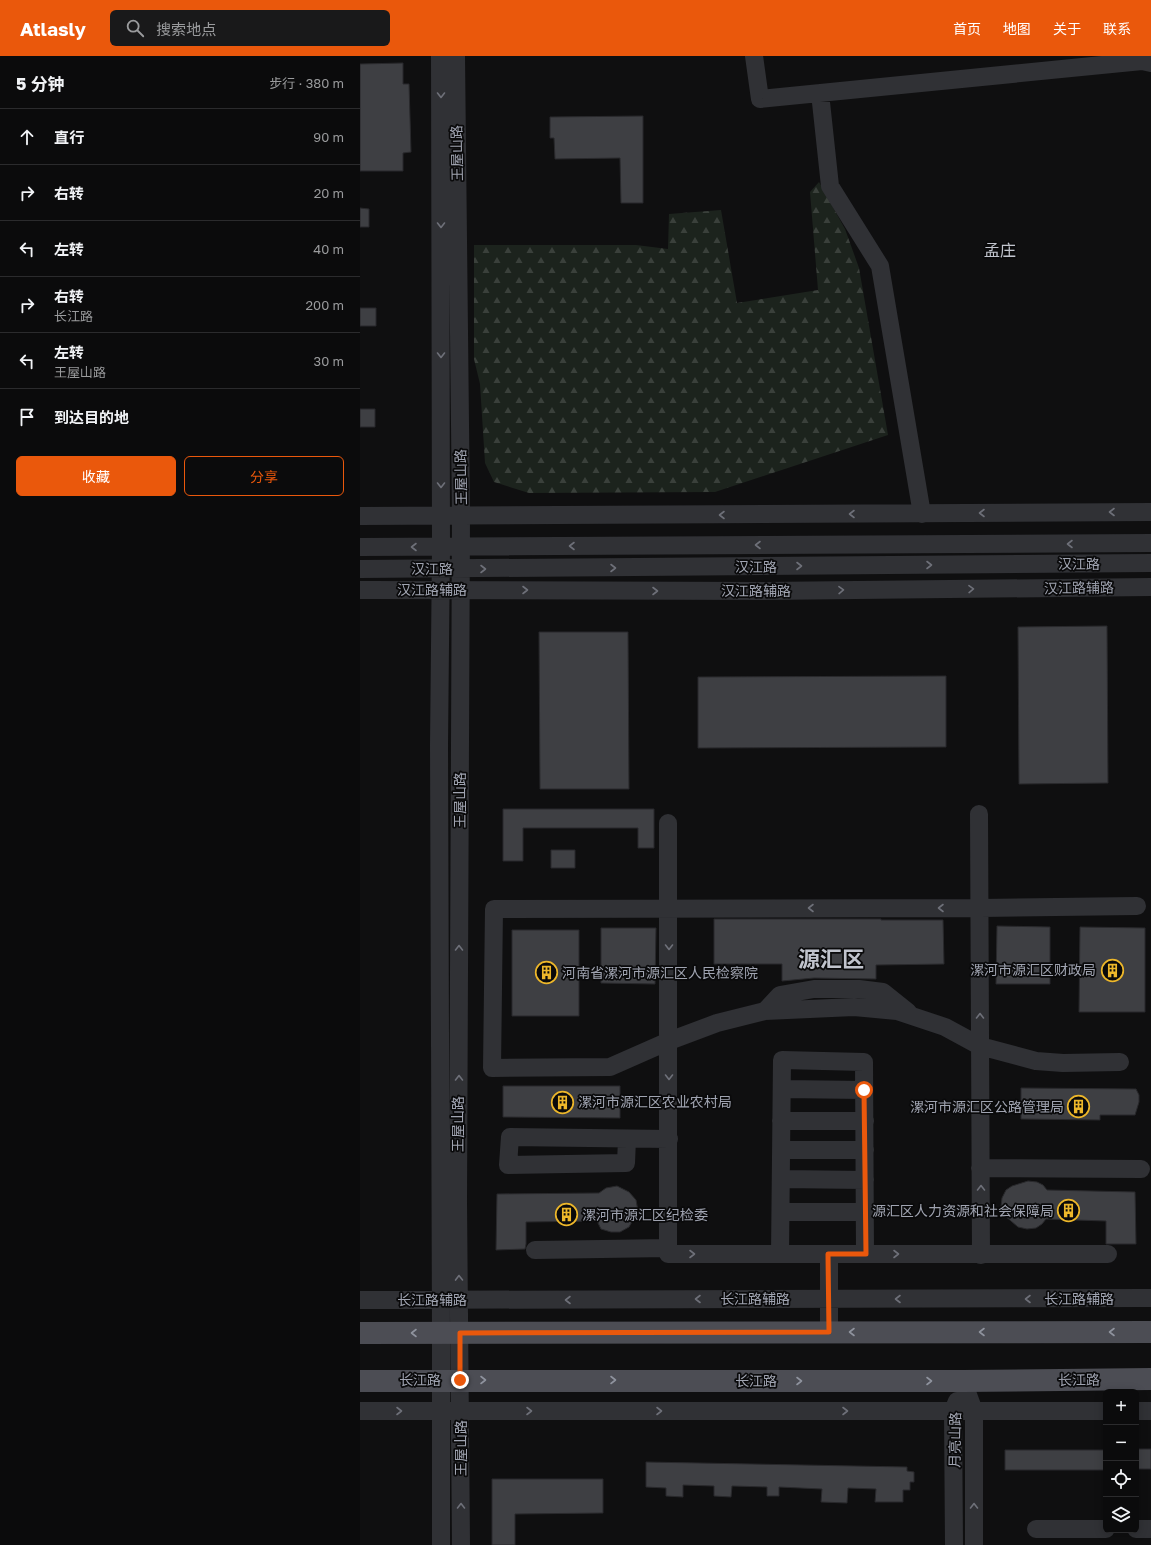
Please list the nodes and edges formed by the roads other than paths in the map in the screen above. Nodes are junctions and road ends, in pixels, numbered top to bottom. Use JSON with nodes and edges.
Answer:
{"nodes":[{"id":1,"x":440,"y":56,"type":"edge"},
{"id":2,"x":456,"y":56,"type":"edge"},
{"id":3,"x":754,"y":56,"type":"edge"},
{"id":4,"x":1151,"y":63,"type":"edge"},
{"id":5,"x":820,"y":93,"type":"junction"},
{"id":6,"x":1151,"y":512,"type":"edge"},
{"id":7,"x":922,"y":514,"type":"junction"},
{"id":8,"x":360,"y":516,"type":"edge"},
{"id":9,"x":441,"y":516,"type":"junction"},
{"id":10,"x":461,"y":516,"type":"junction"},
{"id":11,"x":1151,"y":543,"type":"edge"},
{"id":12,"x":360,"y":547,"type":"edge"},
{"id":13,"x":442,"y":547,"type":"junction"},
{"id":14,"x":461,"y":547,"type":"junction"},
{"id":15,"x":1151,"y":563,"type":"edge"},
{"id":16,"x":360,"y":569,"type":"edge"},
{"id":17,"x":441,"y":569,"type":"junction"},
{"id":18,"x":461,"y":569,"type":"junction"},
{"id":19,"x":1151,"y":587,"type":"edge"},
{"id":20,"x":360,"y":590,"type":"edge"},
{"id":21,"x":441,"y":590,"type":"junction"},
{"id":22,"x":461,"y":590,"type":"junction"},
{"id":23,"x":979,"y":814,"type":"dead end"},
{"id":24,"x":668,"y":823,"type":"dead end"},
{"id":25,"x":1137,"y":906,"type":"dead end"},
{"id":26,"x":669,"y":908,"type":"junction"},
{"id":27,"x":980,"y":908,"type":"junction"},
{"id":28,"x":669,"y":1041,"type":"junction"},
{"id":29,"x":980,"y":1046,"type":"junction"},
{"id":30,"x":1120,"y":1062,"type":"dead end"},
{"id":31,"x":782,"y":1089,"type":"junction"},
{"id":32,"x":864,"y":1090,"type":"junction"},
{"id":33,"x":781,"y":1121,"type":"junction"},
{"id":34,"x":865,"y":1121,"type":"junction"},
{"id":35,"x":626,"y":1139,"type":"junction"},
{"id":36,"x":669,"y":1139,"type":"junction"},
{"id":37,"x":781,"y":1150,"type":"junction"},
{"id":38,"x":865,"y":1150,"type":"junction"},
{"id":39,"x":980,"y":1168,"type":"junction"},
{"id":40,"x":1141,"y":1169,"type":"dead end"},
{"id":41,"x":781,"y":1179,"type":"junction"},
{"id":42,"x":865,"y":1180,"type":"junction"},
{"id":43,"x":780,"y":1212,"type":"junction"},
{"id":44,"x":865,"y":1212,"type":"junction"},
{"id":45,"x":668,"y":1248,"type":"junction"},
{"id":46,"x":535,"y":1250,"type":"dead end"},
{"id":47,"x":780,"y":1254,"type":"junction"},
{"id":48,"x":828,"y":1254,"type":"junction"},
{"id":49,"x":866,"y":1254,"type":"junction"},
{"id":50,"x":1108,"y":1254,"type":"dead end"},
{"id":51,"x":981,"y":1255,"type":"junction"},
{"id":52,"x":1151,"y":1298,"type":"edge"},
{"id":53,"x":829,"y":1299,"type":"junction"},
{"id":54,"x":360,"y":1300,"type":"edge"},
{"id":55,"x":441,"y":1300,"type":"junction"},
{"id":56,"x":459,"y":1300,"type":"junction"},
{"id":57,"x":829,"y":1332,"type":"junction"},
{"id":58,"x":1151,"y":1332,"type":"edge"},
{"id":59,"x":360,"y":1333,"type":"edge"},
{"id":60,"x":451,"y":1333,"type":"junction"},
{"id":61,"x":1151,"y":1379,"type":"edge"},
{"id":62,"x":451,"y":1380,"type":"junction"},
{"id":63,"x":360,"y":1381,"type":"edge"},
{"id":64,"x":963,"y":1381,"type":"junction"},
{"id":65,"x":360,"y":1411,"type":"edge"},
{"id":66,"x":441,"y":1411,"type":"junction"},
{"id":67,"x":460,"y":1411,"type":"junction"},
{"id":68,"x":954,"y":1411,"type":"junction"},
{"id":69,"x":974,"y":1411,"type":"junction"},
{"id":70,"x":1103,"y":1411,"type":"edge"},
{"id":71,"x":1139,"y":1411,"type":"edge"},
{"id":72,"x":1151,"y":1411,"type":"edge"},
{"id":73,"x":1151,"y":1528,"type":"edge"},
{"id":74,"x":1036,"y":1529,"type":"dead end"},
{"id":75,"x":1103,"y":1529,"type":"edge"},
{"id":76,"x":1139,"y":1529,"type":"edge"},
{"id":77,"x":441,"y":1545,"type":"edge"},
{"id":78,"x":461,"y":1545,"type":"edge"},
{"id":79,"x":954,"y":1545,"type":"edge"},
{"id":80,"x":974,"y":1545,"type":"edge"}],
"edges":[{"from":1,"to":9,"type":"street","name":"王屋山路","one_way":true},
{"from":2,"to":10,"type":"street","name":"王屋山路"},
{"from":3,"to":5,"type":"street"},
{"from":4,"to":5,"type":"street"},
{"from":5,"to":7,"type":"street"},
{"from":6,"to":7,"type":"street","one_way":true},
{"from":7,"to":10,"type":"street","one_way":true},
{"from":8,"to":9,"type":"street"},
{"from":9,"to":10,"type":"street"},
{"from":9,"to":13,"type":"street","name":"王屋山路"},
{"from":10,"to":14,"type":"street","name":"王屋山路"},
{"from":11,"to":14,"type":"street","name":"汉江路","one_way":true},
{"from":13,"to":12,"type":"street","name":"汉江路","one_way":true},
{"from":13,"to":14,"type":"street","name":"汉江路"},
{"from":13,"to":17,"type":"street","name":"王屋山路"},
{"from":14,"to":18,"type":"street","name":"王屋山路"},
{"from":18,"to":15,"type":"street","name":"汉江路","one_way":true},
{"from":16,"to":17,"type":"street","name":"汉江路"},
{"from":17,"to":18,"type":"street","name":"汉江路"},
{"from":17,"to":21,"type":"street","name":"王屋山路"},
{"from":18,"to":22,"type":"street","name":"王屋山路"},
{"from":22,"to":19,"type":"street","name":"汉江路辅路","one_way":true},
{"from":20,"to":21,"type":"street","name":"汉江路辅路"},
{"from":21,"to":22,"type":"street","name":"汉江路辅路"},
{"from":21,"to":55,"type":"street","name":"王屋山路"},
{"from":56,"to":22,"type":"street","name":"王屋山路","one_way":true},
{"from":23,"to":27,"type":"street"},
{"from":24,"to":26,"type":"street"},
{"from":25,"to":27,"type":"street"},
{"from":27,"to":26,"type":"street","one_way":true},
{"from":26,"to":28,"type":"street","one_way":true},
{"from":26,"to":28,"type":"street"},
{"from":29,"to":27,"type":"street","one_way":true},
{"from":28,"to":29,"type":"street"},
{"from":28,"to":36,"type":"street","one_way":true},
{"from":29,"to":30,"type":"street"},
{"from":29,"to":39,"type":"street"},
{"from":31,"to":32,"type":"street"},
{"from":31,"to":32,"type":"street"},
{"from":31,"to":33,"type":"street"},
{"from":32,"to":34,"type":"street"},
{"from":33,"to":34,"type":"street"},
{"from":33,"to":37,"type":"street"},
{"from":34,"to":38,"type":"street"},
{"from":35,"to":35,"type":"street"},
{"from":35,"to":36,"type":"street"},
{"from":36,"to":45,"type":"street"},
{"from":37,"to":38,"type":"street"},
{"from":37,"to":41,"type":"street"},
{"from":38,"to":42,"type":"street"},
{"from":39,"to":40,"type":"street"},
{"from":51,"to":39,"type":"street","one_way":true},
{"from":41,"to":42,"type":"street"},
{"from":41,"to":43,"type":"street"},
{"from":42,"to":44,"type":"street"},
{"from":43,"to":44,"type":"street"},
{"from":43,"to":47,"type":"street"},
{"from":44,"to":49,"type":"street"},
{"from":45,"to":46,"type":"street"},
{"from":45,"to":47,"type":"street","one_way":true},
{"from":47,"to":48,"type":"street"},
{"from":48,"to":49,"type":"street"},
{"from":48,"to":53,"type":"street"},
{"from":49,"to":51,"type":"street","one_way":true},
{"from":50,"to":51,"type":"street"},
{"from":52,"to":53,"type":"street","name":"长江路辅路","one_way":true},
{"from":53,"to":56,"type":"street","name":"长江路辅路","one_way":true},
{"from":53,"to":57,"type":"street"},
{"from":54,"to":55,"type":"street","name":"长江路辅路"},
{"from":55,"to":56,"type":"street","name":"长江路辅路"},
{"from":55,"to":60,"type":"street","name":"王屋山路"},
{"from":56,"to":60,"type":"street","name":"王屋山路"},
{"from":58,"to":57,"type":"main road","one_way":true},
{"from":57,"to":60,"type":"main road"},
{"from":60,"to":59,"type":"main road","one_way":true},
{"from":60,"to":62,"type":"street","name":"王屋山路"},
{"from":61,"to":64,"type":"main road","name":"长江路"},
{"from":62,"to":63,"type":"main road","name":"长江路"},
{"from":62,"to":64,"type":"main road","name":"长江路","one_way":true},
{"from":62,"to":66,"type":"street","name":"王屋山路"},
{"from":62,"to":67,"type":"street","name":"王屋山路"},
{"from":64,"to":68,"type":"street","name":"月亮山路"},
{"from":64,"to":69,"type":"street","name":"月亮山路"},
{"from":65,"to":66,"type":"street","one_way":true},
{"from":66,"to":67,"type":"street"},
{"from":66,"to":77,"type":"street","name":"王屋山路"},
{"from":67,"to":68,"type":"street","one_way":true},
{"from":78,"to":67,"type":"street","name":"王屋山路","one_way":true},
{"from":68,"to":69,"type":"street"},
{"from":68,"to":79,"type":"street","name":"月亮山路"},
{"from":69,"to":70,"type":"street"},
{"from":80,"to":69,"type":"street","name":"月亮山路","one_way":true},
{"from":71,"to":72,"type":"street"},
{"from":73,"to":76,"type":"street"},
{"from":74,"to":75,"type":"street"}]}
